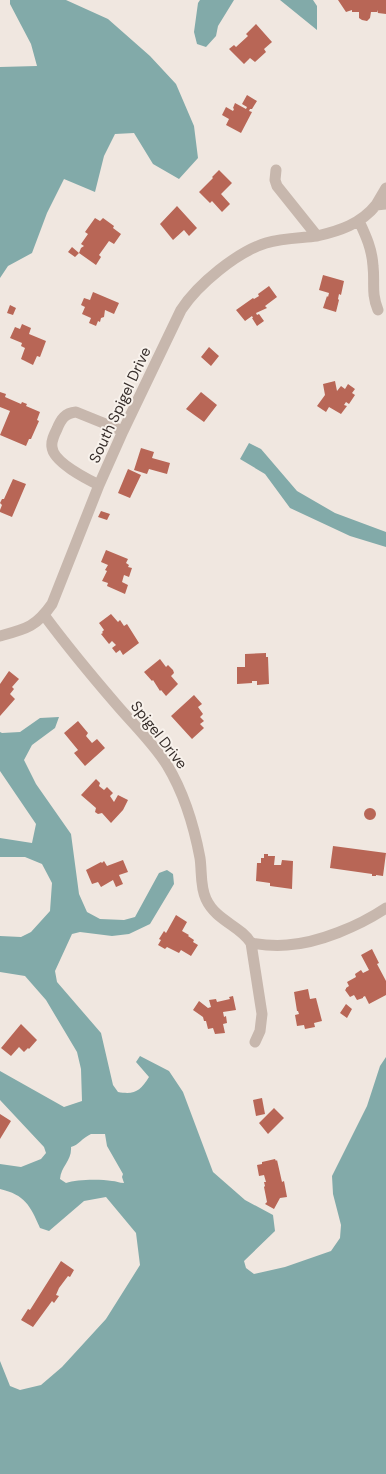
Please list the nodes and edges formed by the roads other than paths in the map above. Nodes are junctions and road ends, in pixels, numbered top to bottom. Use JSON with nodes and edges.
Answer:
{"nodes":[{"id":1,"x":276,"y":170,"type":"dead end"},
{"id":2,"x":386,"y":188,"type":"edge"},
{"id":3,"x":381,"y":204,"type":"edge"},
{"id":4,"x":359,"y":221,"type":"junction"},
{"id":5,"x":317,"y":236,"type":"junction"},
{"id":6,"x":378,"y":310,"type":"dead end"},
{"id":7,"x":123,"y":431,"type":"junction"},
{"id":8,"x":99,"y":486,"type":"junction"},
{"id":9,"x":44,"y":615,"type":"junction"},
{"id":10,"x":0,"y":636,"type":"edge"},
{"id":11,"x":386,"y":908,"type":"edge"},
{"id":12,"x":251,"y":943,"type":"junction"},
{"id":13,"x":255,"y":1042,"type":"dead end"}],
"edges":[{"from":1,"to":5,"type":"street"},
{"from":2,"to":3,"type":"street","name":"South Spigel Drive"},
{"from":3,"to":4,"type":"street","name":"South Spigel Drive"},
{"from":4,"to":5,"type":"street","name":"South Spigel Drive"},
{"from":4,"to":6,"type":"street"},
{"from":5,"to":7,"type":"street","name":"South Spigel Drive"},
{"from":7,"to":8,"type":"street","name":"South Spigel Drive"},
{"from":7,"to":8,"type":"street"},
{"from":8,"to":9,"type":"street","name":"South Spigel Drive"},
{"from":9,"to":10,"type":"street","name":"South Spigel Drive"},
{"from":9,"to":12,"type":"street","name":"Spigel Drive"},
{"from":11,"to":12,"type":"street"},
{"from":12,"to":13,"type":"street"}]}
